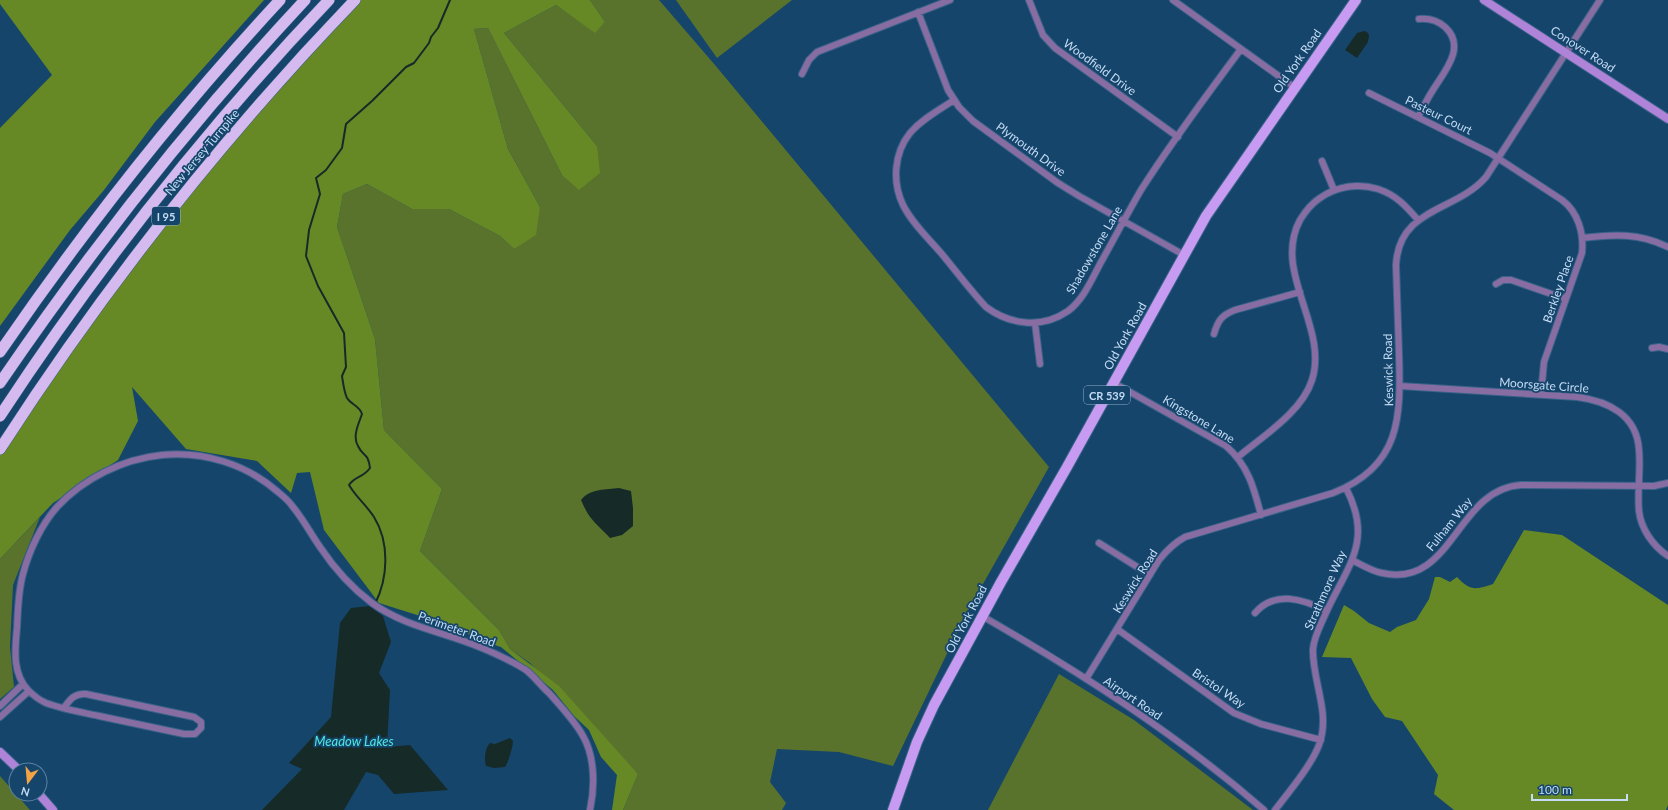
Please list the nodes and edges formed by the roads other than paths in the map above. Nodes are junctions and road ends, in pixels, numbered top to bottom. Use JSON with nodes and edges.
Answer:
{"nodes":[{"id":1,"x":280,"y":0,"type":"edge"},
{"id":2,"x":305,"y":0,"type":"edge"},
{"id":3,"x":329,"y":0,"type":"edge"},
{"id":4,"x":355,"y":0,"type":"edge"},
{"id":5,"x":950,"y":0,"type":"edge"},
{"id":6,"x":1029,"y":0,"type":"edge"},
{"id":7,"x":1173,"y":0,"type":"edge"},
{"id":8,"x":1356,"y":0,"type":"edge"},
{"id":9,"x":1484,"y":0,"type":"edge"},
{"id":10,"x":1600,"y":0,"type":"edge"},
{"id":11,"x":918,"y":12,"type":"junction"},
{"id":12,"x":1419,"y":19,"type":"dead end"},
{"id":13,"x":1241,"y":49,"type":"junction"},
{"id":14,"x":1566,"y":53,"type":"junction"},
{"id":15,"x":802,"y":74,"type":"dead end"},
{"id":16,"x":1294,"y":87,"type":"junction"},
{"id":17,"x":1369,"y":93,"type":"dead end"},
{"id":18,"x":954,"y":100,"type":"junction"},
{"id":19,"x":1418,"y":117,"type":"junction"},
{"id":20,"x":1668,"y":119,"type":"edge"},
{"id":21,"x":1178,"y":137,"type":"junction"},
{"id":22,"x":1498,"y":158,"type":"junction"},
{"id":23,"x":1322,"y":161,"type":"dead end"},
{"id":24,"x":1334,"y":190,"type":"junction"},
{"id":25,"x":1418,"y":220,"type":"junction"},
{"id":26,"x":1124,"y":222,"type":"junction"},
{"id":27,"x":1582,"y":238,"type":"junction"},
{"id":28,"x":1668,"y":247,"type":"edge"},
{"id":29,"x":1184,"y":255,"type":"junction"},
{"id":30,"x":1496,"y":284,"type":"dead end"},
{"id":31,"x":1300,"y":292,"type":"junction"},
{"id":32,"x":1566,"y":299,"type":"junction"},
{"id":33,"x":1035,"y":323,"type":"junction"},
{"id":34,"x":1214,"y":334,"type":"dead end"},
{"id":35,"x":1652,"y":348,"type":"dead end"},
{"id":36,"x":1668,"y":348,"type":"edge"},
{"id":37,"x":0,"y":352,"type":"edge"},
{"id":38,"x":1040,"y":364,"type":"dead end"},
{"id":39,"x":0,"y":383,"type":"edge"},
{"id":40,"x":1114,"y":383,"type":"junction"},
{"id":41,"x":1400,"y":386,"type":"junction"},
{"id":42,"x":1541,"y":394,"type":"junction"},
{"id":43,"x":0,"y":416,"type":"edge"},
{"id":44,"x":0,"y":449,"type":"edge"},
{"id":45,"x":1238,"y":457,"type":"junction"},
{"id":46,"x":1668,"y":484,"type":"edge"},
{"id":47,"x":1639,"y":486,"type":"junction"},
{"id":48,"x":1346,"y":488,"type":"junction"},
{"id":49,"x":1261,"y":515,"type":"junction"},
{"id":50,"x":1099,"y":543,"type":"dead end"},
{"id":51,"x":1668,"y":556,"type":"edge"},
{"id":52,"x":1352,"y":560,"type":"junction"},
{"id":53,"x":1150,"y":575,"type":"junction"},
{"id":54,"x":1327,"y":611,"type":"junction"},
{"id":55,"x":1255,"y":613,"type":"dead end"},
{"id":56,"x":982,"y":616,"type":"junction"},
{"id":57,"x":1117,"y":629,"type":"junction"},
{"id":58,"x":1086,"y":679,"type":"junction"},
{"id":59,"x":24,"y":684,"type":"junction"},
{"id":60,"x":29,"y":691,"type":"junction"},
{"id":61,"x":0,"y":706,"type":"edge"},
{"id":62,"x":64,"y":708,"type":"junction"},
{"id":63,"x":0,"y":717,"type":"edge"},
{"id":64,"x":1321,"y":740,"type":"junction"},
{"id":65,"x":0,"y":752,"type":"edge"},
{"id":66,"x":11,"y":762,"type":"edge"},
{"id":67,"x":46,"y":802,"type":"edge"},
{"id":68,"x":53,"y":810,"type":"edge"},
{"id":69,"x":590,"y":810,"type":"edge"},
{"id":70,"x":893,"y":810,"type":"edge"},
{"id":71,"x":1264,"y":810,"type":"edge"},
{"id":72,"x":1275,"y":810,"type":"edge"}],
"edges":[{"from":1,"to":37,"type":"highway"},
{"from":2,"to":39,"type":"highway","name":"New Jersey Turnpike"},
{"from":3,"to":43,"type":"highway","name":"New Jersey Turnpike","number":"I 95"},
{"from":4,"to":44,"type":"highway","name":"New Jersey Turnpike","number":"I 95"},
{"from":5,"to":11,"type":"street"},
{"from":6,"to":21,"type":"street","name":"Woodfield Drive"},
{"from":7,"to":13,"type":"street"},
{"from":8,"to":16,"type":"main road","name":"Old York Road","number":"CR 539"},
{"from":9,"to":14,"type":"street","name":"Conover Road"},
{"from":10,"to":14,"type":"street","name":"Keswick Road"},
{"from":11,"to":15,"type":"street"},
{"from":11,"to":18,"type":"street","name":"Plymouth Drive"},
{"from":12,"to":19,"type":"street"},
{"from":13,"to":16,"type":"street"},
{"from":13,"to":21,"type":"street","name":"Shadowstone Lane"},
{"from":14,"to":20,"type":"street","name":"Conover Road"},
{"from":14,"to":22,"type":"street","name":"Keswick Road"},
{"from":16,"to":29,"type":"main road","name":"Old York Road","number":"CR 539"},
{"from":17,"to":19,"type":"street","name":"Pasteur Court"},
{"from":18,"to":26,"type":"street","name":"Plymouth Drive"},
{"from":18,"to":33,"type":"street","name":"Shadowstone Lane"},
{"from":19,"to":22,"type":"street","name":"Pasteur Court"},
{"from":21,"to":26,"type":"street","name":"Shadowstone Lane"},
{"from":22,"to":25,"type":"street","name":"Keswick Road"},
{"from":22,"to":27,"type":"street","name":"Berkley Place"},
{"from":23,"to":24,"type":"street"},
{"from":24,"to":25,"type":"street"},
{"from":24,"to":31,"type":"street"},
{"from":25,"to":41,"type":"street","name":"Keswick Road"},
{"from":26,"to":29,"type":"street","name":"Plymouth Drive"},
{"from":26,"to":33,"type":"street","name":"Shadowstone Lane"},
{"from":27,"to":28,"type":"street"},
{"from":27,"to":32,"type":"street","name":"Berkley Place"},
{"from":29,"to":40,"type":"main road","name":"Old York Road","number":"CR 539"},
{"from":30,"to":32,"type":"street"},
{"from":31,"to":34,"type":"street"},
{"from":31,"to":45,"type":"street"},
{"from":32,"to":42,"type":"street","name":"Berkley Place"},
{"from":33,"to":38,"type":"street"},
{"from":35,"to":36,"type":"street"},
{"from":40,"to":45,"type":"street","name":"Kingstone Lane"},
{"from":40,"to":56,"type":"main road","name":"Old York Road","number":"CR 539"},
{"from":41,"to":42,"type":"street","name":"Moorsgate Circle"},
{"from":41,"to":48,"type":"street","name":"Keswick Road"},
{"from":42,"to":47,"type":"street","name":"Moorsgate Circle"},
{"from":45,"to":49,"type":"street","name":"Kingstone Lane"},
{"from":46,"to":47,"type":"street","name":"Fulham Way"},
{"from":47,"to":51,"type":"street","name":"Moorsgate Circle"},
{"from":47,"to":52,"type":"street","name":"Fulham Way"},
{"from":48,"to":49,"type":"street","name":"Keswick Road"},
{"from":48,"to":52,"type":"street","name":"Strathmore Way"},
{"from":49,"to":53,"type":"street","name":"Keswick Road"},
{"from":50,"to":53,"type":"street"},
{"from":52,"to":54,"type":"street","name":"Strathmore Way"},
{"from":53,"to":57,"type":"street","name":"Keswick Road"},
{"from":54,"to":55,"type":"street"},
{"from":54,"to":64,"type":"street","name":"Strathmore Way"},
{"from":56,"to":58,"type":"street","name":"Airport Road"},
{"from":56,"to":70,"type":"main road","name":"Old York Road","number":"CR 539"},
{"from":57,"to":58,"type":"street","name":"Keswick Road"},
{"from":57,"to":64,"type":"street","name":"Bristol Way"},
{"from":58,"to":71,"type":"street","name":"Airport Road"},
{"from":59,"to":60,"type":"street"},
{"from":59,"to":61,"type":"street"},
{"from":59,"to":69,"type":"street","name":"Perimeter Road"},
{"from":60,"to":62,"type":"street"},
{"from":60,"to":63,"type":"street"},
{"from":62,"to":62,"type":"street"},
{"from":64,"to":72,"type":"street","name":"Strathmore Way"},
{"from":65,"to":66,"type":"street"},
{"from":67,"to":68,"type":"street"}]}
